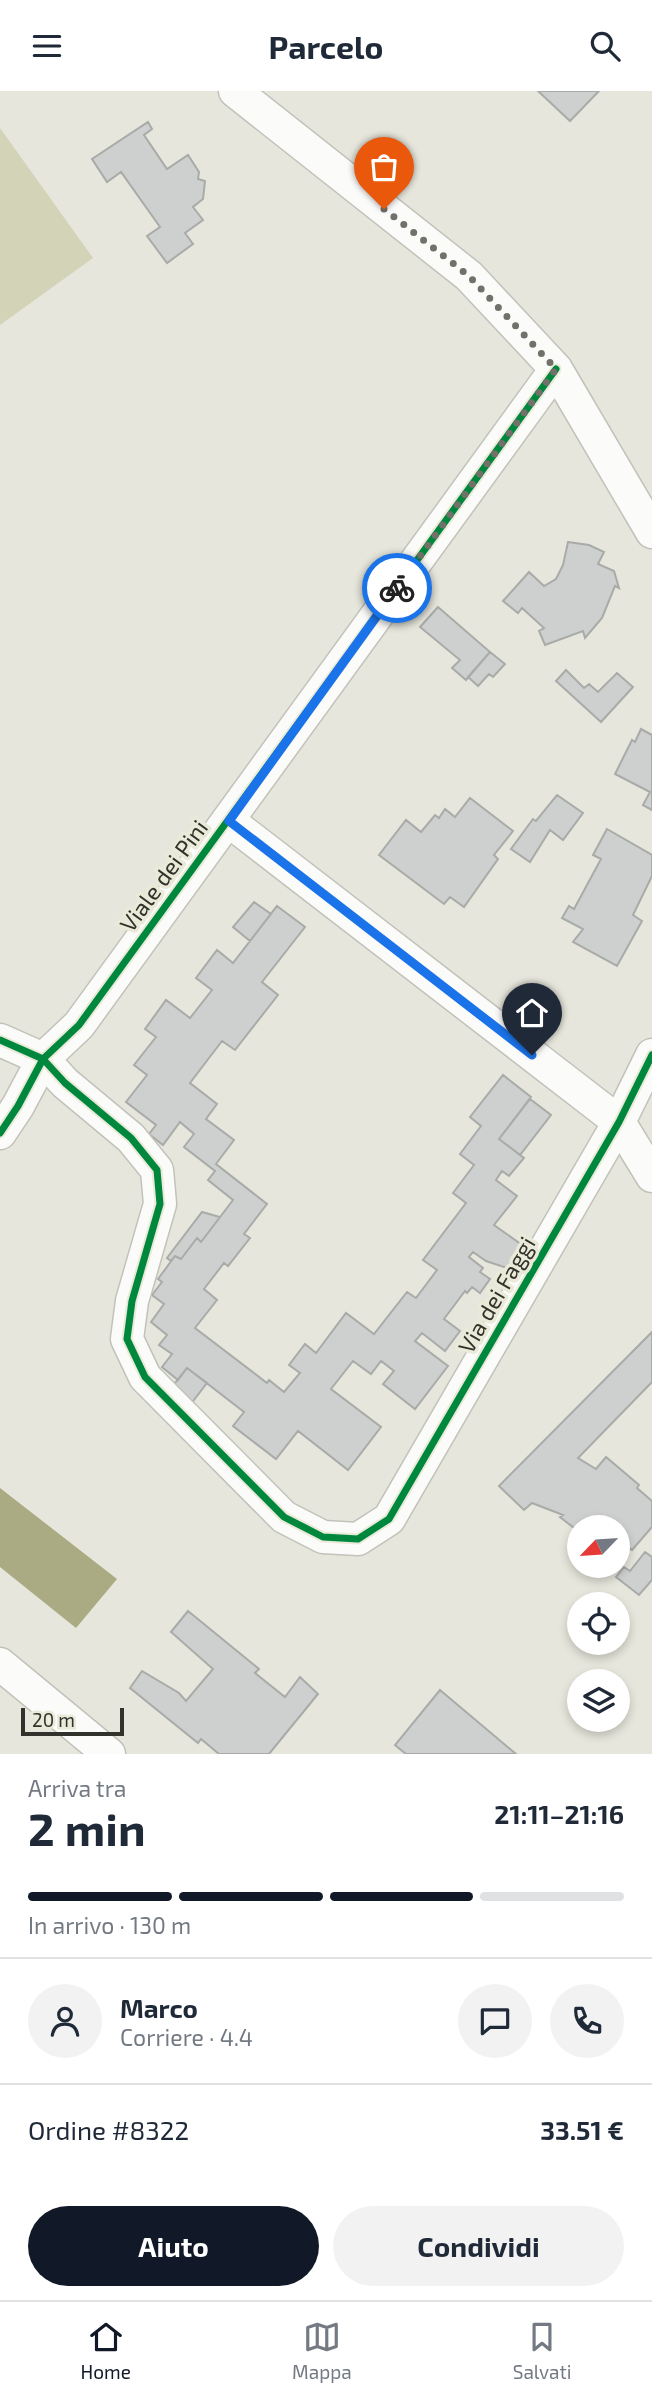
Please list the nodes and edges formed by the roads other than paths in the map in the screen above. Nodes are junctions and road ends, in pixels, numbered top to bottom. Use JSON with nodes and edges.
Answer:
{"nodes":[{"id":1,"x":235,"y":91,"type":"edge"},
{"id":2,"x":556,"y":369,"type":"junction"},
{"id":3,"x":652,"y":532,"type":"edge"},
{"id":4,"x":229,"y":821,"type":"junction"},
{"id":5,"x":0,"y":1040,"type":"edge"},
{"id":6,"x":652,"y":1055,"type":"edge"},
{"id":7,"x":43,"y":1059,"type":"junction"},
{"id":8,"x":619,"y":1122,"type":"junction"},
{"id":9,"x":0,"y":1133,"type":"edge"},
{"id":10,"x":652,"y":1176,"type":"edge"},
{"id":11,"x":0,"y":1664,"type":"edge"},
{"id":12,"x":109,"y":1754,"type":"edge"}],
"edges":[{"from":1,"to":2,"type":"street"},
{"from":2,"to":3,"type":"street"},
{"from":2,"to":4,"type":"street","name":"Viale dei Pini"},
{"from":4,"to":7,"type":"street","name":"Viale dei Pini"},
{"from":4,"to":8,"type":"street"},
{"from":5,"to":7,"type":"street"},
{"from":6,"to":8,"type":"street","name":"Via dei Faggi"},
{"from":7,"to":8,"type":"street","name":"Via dei Faggi"},
{"from":7,"to":9,"type":"street","name":"Viale dei Pini"},
{"from":8,"to":10,"type":"street"},
{"from":11,"to":12,"type":"street"}]}
